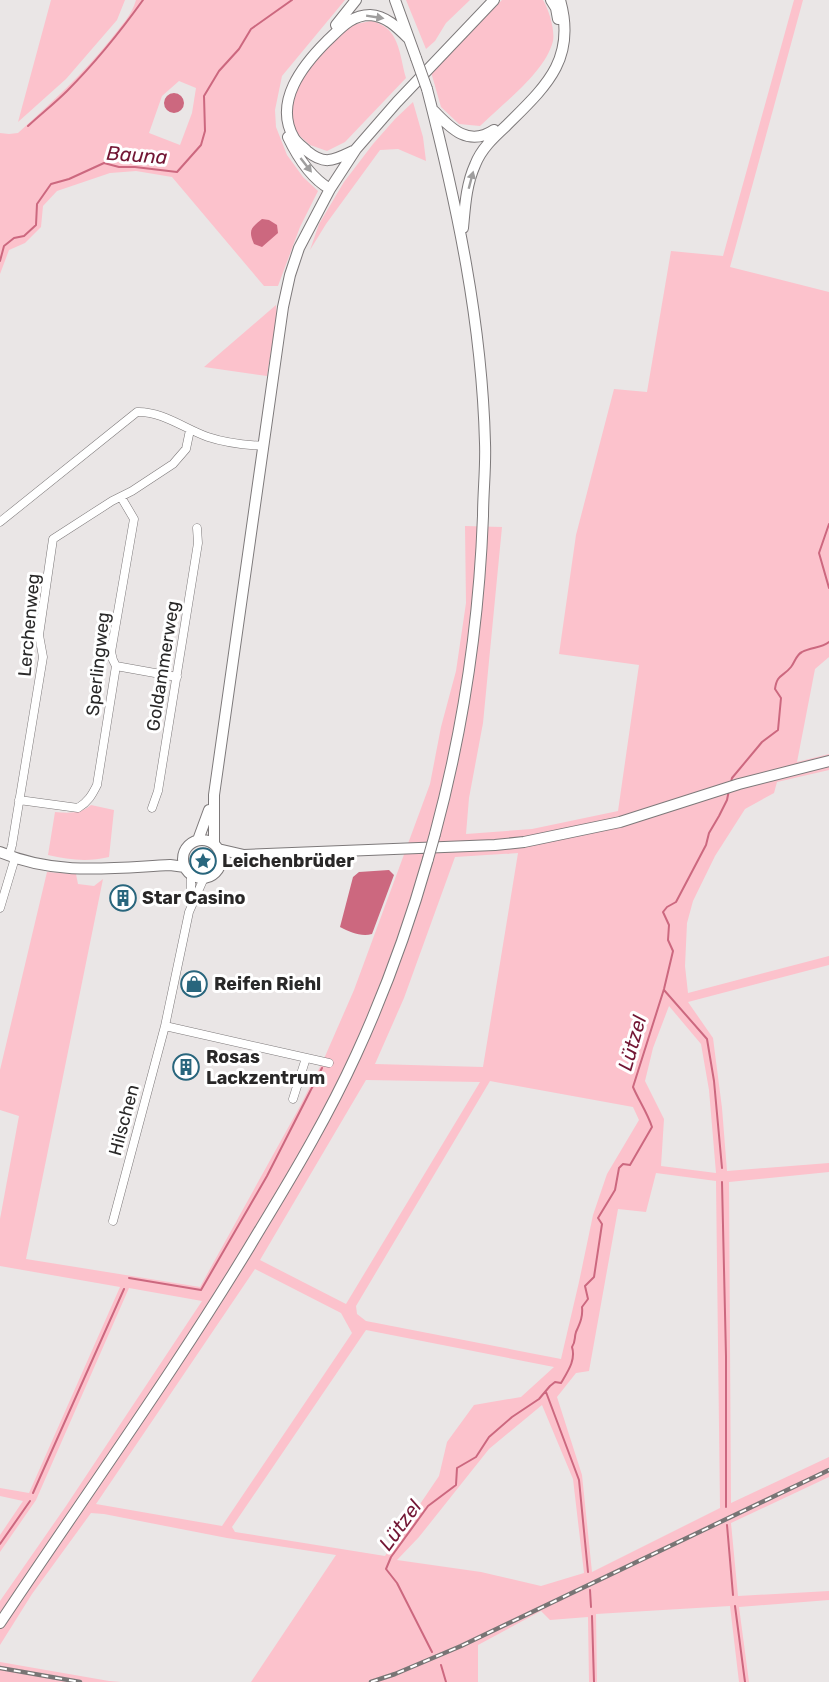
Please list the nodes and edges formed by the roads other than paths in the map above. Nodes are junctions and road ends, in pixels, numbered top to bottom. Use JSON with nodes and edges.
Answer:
{"nodes":[{"id":1,"x":356,"y":0,"type":"edge"},
{"id":2,"x":396,"y":0,"type":"edge"},
{"id":3,"x":494,"y":0,"type":"edge"},
{"id":4,"x":551,"y":0,"type":"edge"},
{"id":5,"x":560,"y":0,"type":"edge"},
{"id":6,"x":408,"y":38,"type":"junction"},
{"id":7,"x":432,"y":108,"type":"junction"},
{"id":8,"x":356,"y":149,"type":"junction"},
{"id":9,"x":316,"y":158,"type":"junction"},
{"id":10,"x":332,"y":185,"type":"junction"},
{"id":11,"x":462,"y":237,"type":"junction"},
{"id":12,"x":190,"y":430,"type":"junction"},
{"id":13,"x":264,"y":446,"type":"junction"},
{"id":14,"x":122,"y":497,"type":"junction"},
{"id":15,"x":0,"y":522,"type":"edge"},
{"id":16,"x":197,"y":528,"type":"dead end"},
{"id":17,"x":117,"y":666,"type":"junction"},
{"id":18,"x":177,"y":677,"type":"junction"},
{"id":19,"x":829,"y":761,"type":"edge"},
{"id":20,"x":214,"y":795,"type":"junction"},
{"id":21,"x":19,"y":800,"type":"junction"},
{"id":22,"x":152,"y":807,"type":"dead end"},
{"id":23,"x":198,"y":840,"type":"junction"},
{"id":24,"x":216,"y":847,"type":"junction"},
{"id":25,"x":185,"y":851,"type":"junction"},
{"id":26,"x":8,"y":855,"type":"edge"},
{"id":27,"x":243,"y":855,"type":"junction"},
{"id":28,"x":220,"y":864,"type":"junction"},
{"id":29,"x":101,"y":868,"type":"junction"},
{"id":30,"x":188,"y":871,"type":"junction"},
{"id":31,"x":204,"y":878,"type":"junction"},
{"id":32,"x":191,"y":906,"type":"junction"},
{"id":33,"x":0,"y":908,"type":"edge"},
{"id":34,"x":165,"y":1026,"type":"junction"},
{"id":35,"x":306,"y":1058,"type":"junction"},
{"id":36,"x":329,"y":1063,"type":"dead end"},
{"id":37,"x":293,"y":1099,"type":"dead end"},
{"id":38,"x":113,"y":1221,"type":"dead end"},
{"id":39,"x":0,"y":1623,"type":"edge"}],
"edges":[{"from":1,"to":10,"type":"main road","one_way":true},
{"from":2,"to":6,"type":"main road"},
{"from":3,"to":8,"type":"main road"},
{"from":4,"to":7,"type":"main road"},
{"from":11,"to":5,"type":"main road","one_way":true},
{"from":6,"to":7,"type":"main road","bridge":true},
{"from":9,"to":6,"type":"main road","one_way":true},
{"from":7,"to":11,"type":"main road"},
{"from":8,"to":9,"type":"main road"},
{"from":8,"to":10,"type":"main road"},
{"from":9,"to":10,"type":"main road"},
{"from":10,"to":13,"type":"main road"},
{"from":11,"to":39,"type":"main road","bridge":true},
{"from":12,"to":13,"type":"street"},
{"from":12,"to":14,"type":"street","name":"Lerchenweg"},
{"from":12,"to":15,"type":"street"},
{"from":13,"to":20,"type":"main road"},
{"from":14,"to":17,"type":"street","name":"Sperlingweg"},
{"from":14,"to":21,"type":"street","name":"Lerchenweg"},
{"from":16,"to":18,"type":"street","name":"Goldammerweg"},
{"from":17,"to":18,"type":"street"},
{"from":17,"to":21,"type":"street","name":"Sperlingweg"},
{"from":18,"to":22,"type":"street","name":"Goldammerweg"},
{"from":19,"to":27,"type":"main road"},
{"from":20,"to":23,"type":"main road"},
{"from":20,"to":24,"type":"main road"},
{"from":21,"to":26,"type":"street","name":"Lerchenweg"},
{"from":23,"to":24,"type":"main road"},
{"from":23,"to":25,"type":"main road"},
{"from":24,"to":27,"type":"main road"},
{"from":24,"to":28,"type":"main road"},
{"from":25,"to":29,"type":"main road"},
{"from":25,"to":30,"type":"main road"},
{"from":26,"to":29,"type":"main road"},
{"from":26,"to":33,"type":"street","name":"Lerchenweg"},
{"from":27,"to":28,"type":"main road"},
{"from":28,"to":31,"type":"main road"},
{"from":29,"to":30,"type":"main road"},
{"from":30,"to":31,"type":"main road"},
{"from":30,"to":32,"type":"street","name":"Hilschen"},
{"from":31,"to":32,"type":"street","name":"Hilschen"},
{"from":32,"to":34,"type":"street","name":"Hilschen"},
{"from":34,"to":35,"type":"street"},
{"from":34,"to":38,"type":"street","name":"Hilschen"},
{"from":35,"to":36,"type":"street"},
{"from":35,"to":37,"type":"street"}]}
